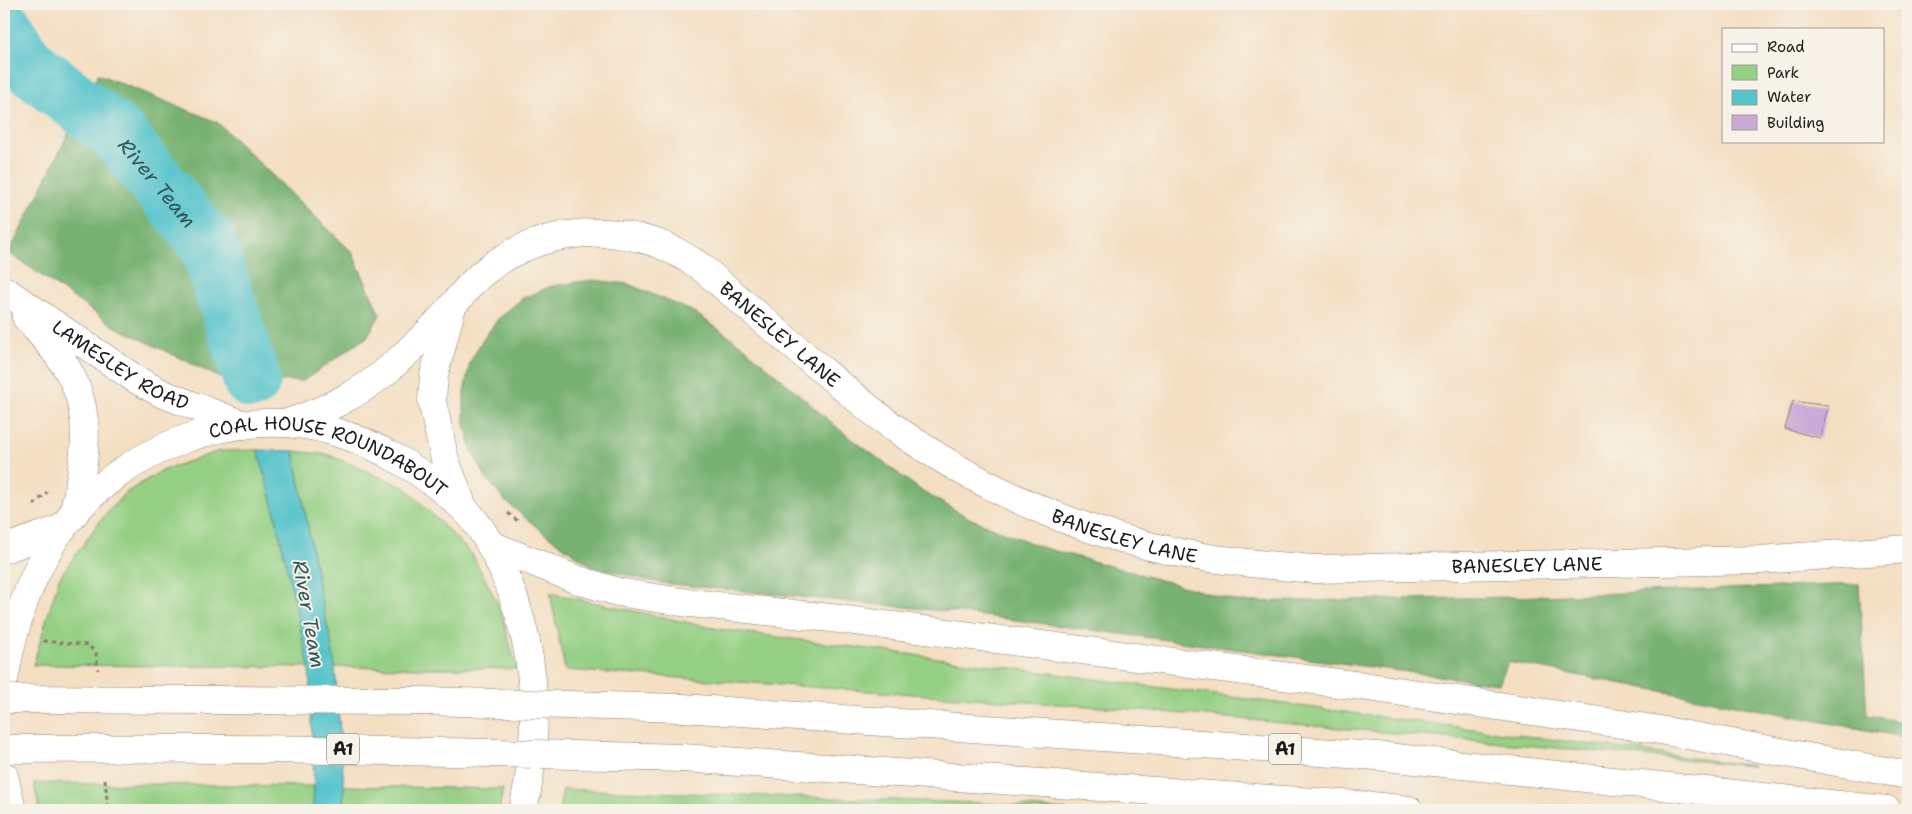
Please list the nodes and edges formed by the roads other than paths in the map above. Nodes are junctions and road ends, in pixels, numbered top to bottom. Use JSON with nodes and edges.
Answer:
{"nodes":[{"id":1,"x":4,"y":291,"type":"edge"},
{"id":2,"x":453,"y":306,"type":"junction"},
{"id":3,"x":288,"y":423,"type":"junction"},
{"id":4,"x":244,"y":425,"type":"junction"},
{"id":5,"x":463,"y":508,"type":"junction"},
{"id":6,"x":68,"y":522,"type":"junction"},
{"id":7,"x":491,"y":545,"type":"junction"},
{"id":8,"x":4,"y":549,"type":"edge"},
{"id":9,"x":1908,"y":549,"type":"edge"},
{"id":10,"x":4,"y":680,"type":"edge"},
{"id":11,"x":4,"y":699,"type":"edge"},
{"id":12,"x":4,"y":750,"type":"edge"},
{"id":13,"x":1908,"y":775,"type":"edge"},
{"id":14,"x":4,"y":776,"type":"edge"},
{"id":15,"x":12,"y":810,"type":"edge"},
{"id":16,"x":523,"y":810,"type":"edge"},
{"id":17,"x":1410,"y":810,"type":"edge"},
{"id":18,"x":1888,"y":810,"type":"edge"}],
"edges":[{"from":1,"to":4,"type":"main road","name":"LAMESLEY ROAD"},
{"from":1,"to":6,"type":"main road","name":"LAMESLEY ROAD"},
{"from":2,"to":3,"type":"main road","name":"BANESLEY LANE"},
{"from":2,"to":5,"type":"main road","name":"BANESLEY LANE"},
{"from":2,"to":9,"type":"main road","name":"BANESLEY LANE"},
{"from":3,"to":4,"type":"main road","name":"COAL HOUSE ROUNDABOUT"},
{"from":3,"to":5,"type":"main road","name":"COAL HOUSE ROUNDABOUT"},
{"from":4,"to":6,"type":"main road","name":"COAL HOUSE ROUNDABOUT"},
{"from":5,"to":7,"type":"main road","name":"COAL HOUSE ROUNDABOUT"},
{"from":6,"to":8,"type":"main road"},
{"from":6,"to":10,"type":"main road","name":"COAL HOUSE ROUNDABOUT"},
{"from":7,"to":13,"type":"main road"},
{"from":7,"to":16,"type":"main road","name":"COAL HOUSE ROUNDABOUT"},
{"from":11,"to":18,"type":"main road","number":"A1","bridge":true},
{"from":12,"to":17,"type":"main road","number":"A1","bridge":true},
{"from":14,"to":15,"type":"main road"}]}
